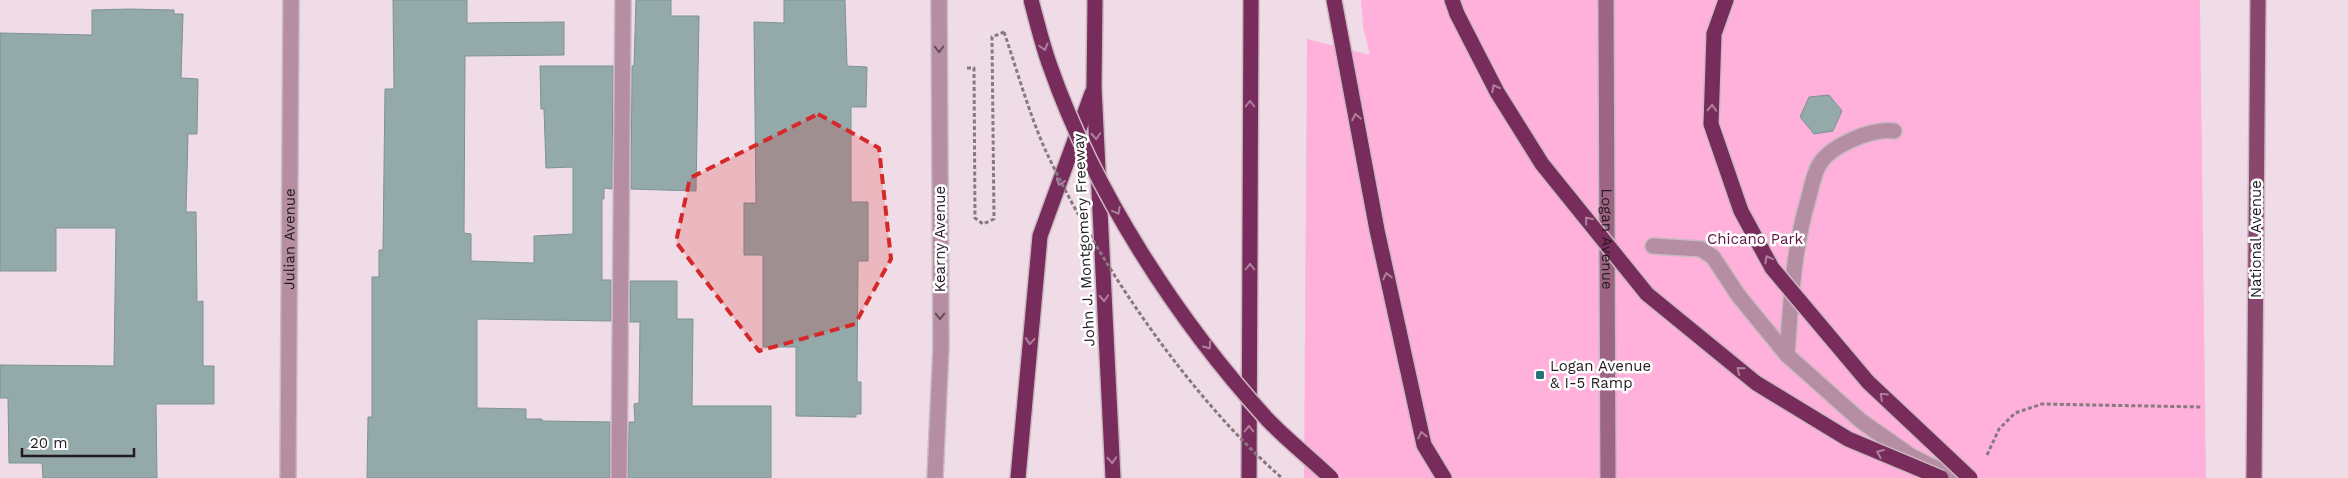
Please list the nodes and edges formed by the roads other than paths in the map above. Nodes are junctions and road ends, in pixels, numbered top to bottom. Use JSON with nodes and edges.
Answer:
{"nodes":[{"id":1,"x":292,"y":0,"type":"edge"},
{"id":2,"x":623,"y":0,"type":"edge"},
{"id":3,"x":939,"y":0,"type":"edge"},
{"id":4,"x":1032,"y":0,"type":"edge"},
{"id":5,"x":1095,"y":0,"type":"edge"},
{"id":6,"x":1251,"y":0,"type":"edge"},
{"id":7,"x":1334,"y":0,"type":"edge"},
{"id":8,"x":1606,"y":0,"type":"edge"},
{"id":9,"x":1726,"y":0,"type":"edge"},
{"id":10,"x":2258,"y":0,"type":"edge"},
{"id":11,"x":1455,"y":7,"type":"edge"},
{"id":12,"x":1094,"y":87,"type":"junction"},
{"id":13,"x":1894,"y":131,"type":"dead end"},
{"id":14,"x":1654,"y":246,"type":"dead end"},
{"id":15,"x":1788,"y":355,"type":"junction"},
{"id":16,"x":288,"y":478,"type":"edge"},
{"id":17,"x":619,"y":478,"type":"edge"},
{"id":18,"x":935,"y":478,"type":"edge"},
{"id":19,"x":1018,"y":478,"type":"edge"},
{"id":20,"x":1113,"y":478,"type":"edge"},
{"id":21,"x":1249,"y":478,"type":"edge"},
{"id":22,"x":1331,"y":478,"type":"edge"},
{"id":23,"x":1444,"y":478,"type":"edge"},
{"id":24,"x":1608,"y":478,"type":"edge"},
{"id":25,"x":1941,"y":478,"type":"edge"},
{"id":26,"x":1955,"y":478,"type":"edge"},
{"id":27,"x":1970,"y":478,"type":"edge"},
{"id":28,"x":2254,"y":478,"type":"edge"}],
"edges":[{"from":1,"to":16,"type":"street","name":"Julian Avenue"},
{"from":2,"to":17,"type":"street"},
{"from":3,"to":18,"type":"street","name":"Kearny Avenue","one_way":true},
{"from":4,"to":22,"type":"highway","one_way":true,"bridge":true},
{"from":5,"to":12,"type":"highway","name":"John J. Montgomery Freeway"},
{"from":21,"to":6,"type":"highway","one_way":true},
{"from":23,"to":7,"type":"highway","one_way":true},
{"from":8,"to":24,"type":"main road","name":"Logan Avenue"},
{"from":27,"to":9,"type":"highway","one_way":true,"bridge":true},
{"from":10,"to":28,"type":"main road","name":"National Avenue"},
{"from":25,"to":11,"type":"highway","one_way":true,"bridge":true},
{"from":12,"to":19,"type":"highway","one_way":true},
{"from":12,"to":20,"type":"highway","name":"John J. Montgomery Freeway","one_way":true},
{"from":13,"to":15,"type":"street"},
{"from":14,"to":15,"type":"street"},
{"from":15,"to":26,"type":"street"}]}
